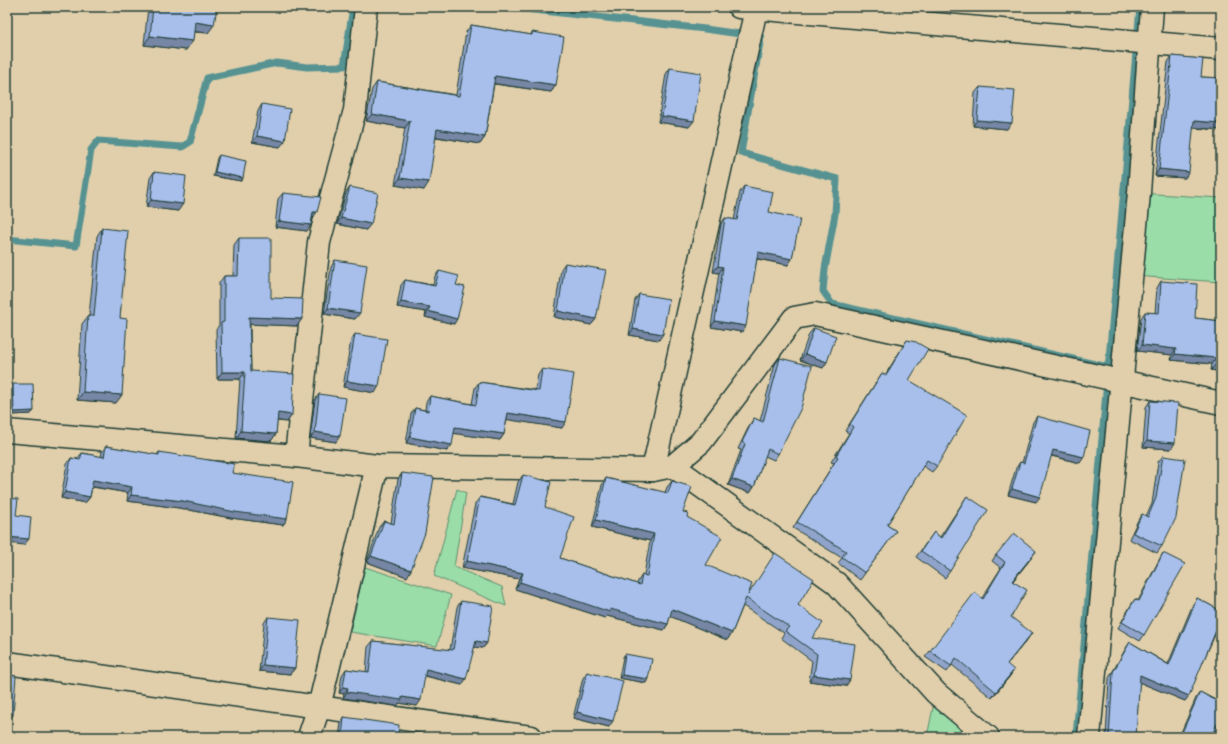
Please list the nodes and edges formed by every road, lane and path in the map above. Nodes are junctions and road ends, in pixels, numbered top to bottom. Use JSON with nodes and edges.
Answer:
{"nodes":[{"id":1,"x":366,"y":7,"type":"edge"},
{"id":2,"x":1152,"y":7,"type":"edge"},
{"id":3,"x":747,"y":8,"type":"edge"},
{"id":4,"x":1149,"y":43,"type":"junction"},
{"id":5,"x":1221,"y":49,"type":"edge"},
{"id":6,"x":1121,"y":380,"type":"junction"},
{"id":7,"x":1221,"y":403,"type":"edge"},
{"id":8,"x":7,"y":430,"type":"edge"},
{"id":9,"x":296,"y":456,"type":"junction"},
{"id":10,"x":377,"y":466,"type":"junction"},
{"id":11,"x":663,"y":468,"type":"junction"},
{"id":12,"x":7,"y":663,"type":"edge"},
{"id":13,"x":320,"y":706,"type":"junction"},
{"id":14,"x":309,"y":737,"type":"edge"},
{"id":15,"x":532,"y":737,"type":"edge"},
{"id":16,"x":988,"y":737,"type":"edge"},
{"id":17,"x":1088,"y":737,"type":"edge"}],
"edges":[{"from":1,"to":9,"type":"street"},
{"from":2,"to":4,"type":"street"},
{"from":3,"to":4,"type":"street"},
{"from":3,"to":11,"type":"street"},
{"from":4,"to":5,"type":"street"},
{"from":4,"to":6,"type":"street"},
{"from":6,"to":7,"type":"street"},
{"from":6,"to":11,"type":"street"},
{"from":6,"to":17,"type":"street"},
{"from":8,"to":9,"type":"street"},
{"from":9,"to":10,"type":"street"},
{"from":10,"to":11,"type":"street"},
{"from":10,"to":13,"type":"street"},
{"from":11,"to":16,"type":"street"},
{"from":12,"to":13,"type":"street"},
{"from":13,"to":14,"type":"street"},
{"from":13,"to":15,"type":"street"}]}
